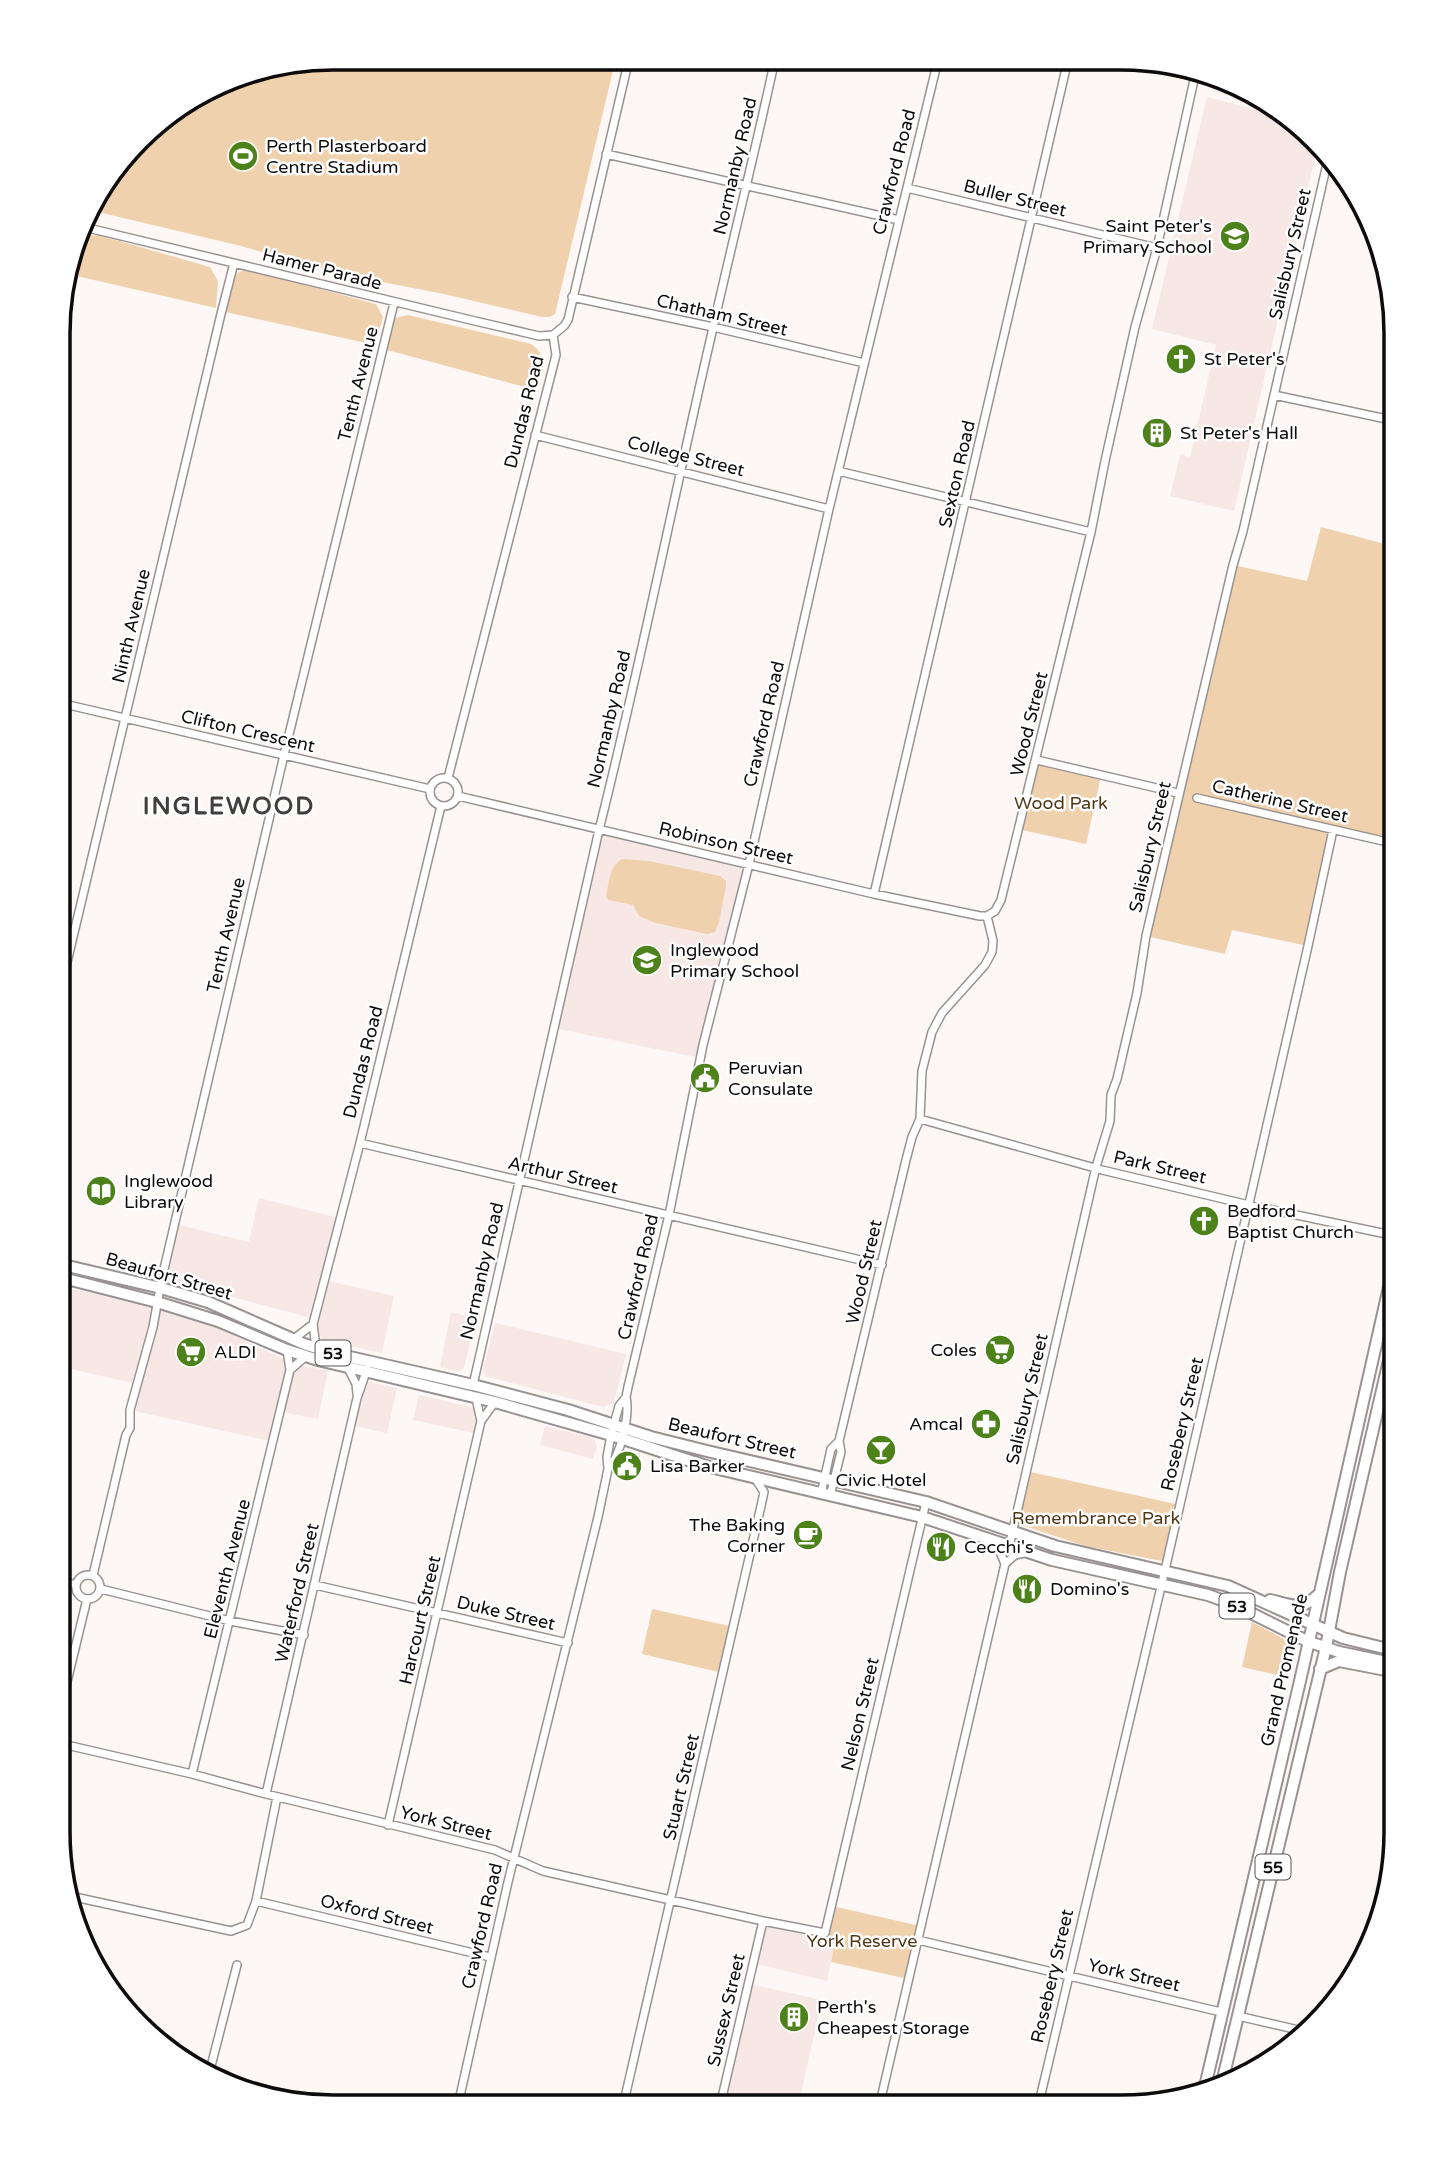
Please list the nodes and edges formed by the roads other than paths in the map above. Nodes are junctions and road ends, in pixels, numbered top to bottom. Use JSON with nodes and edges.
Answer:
{"nodes":[{"id":1,"x":626,"y":70,"type":"edge"},
{"id":2,"x":773,"y":70,"type":"edge"},
{"id":3,"x":936,"y":70,"type":"edge"},
{"id":4,"x":1067,"y":70,"type":"edge"},
{"id":5,"x":1194,"y":80,"type":"edge"},
{"id":6,"x":606,"y":154,"type":"junction"},
{"id":7,"x":1326,"y":168,"type":"edge"},
{"id":8,"x":748,"y":185,"type":"junction"},
{"id":9,"x":907,"y":188,"type":"junction"},
{"id":10,"x":1032,"y":219,"type":"junction"},
{"id":11,"x":899,"y":220,"type":"junction"},
{"id":12,"x":91,"y":229,"type":"edge"},
{"id":13,"x":1157,"y":248,"type":"junction"},
{"id":14,"x":234,"y":264,"type":"junction"},
{"id":15,"x":572,"y":297,"type":"junction"},
{"id":16,"x":394,"y":303,"type":"junction"},
{"id":17,"x":713,"y":327,"type":"junction"},
{"id":18,"x":553,"y":335,"type":"junction"},
{"id":19,"x":864,"y":363,"type":"junction"},
{"id":20,"x":1274,"y":395,"type":"junction"},
{"id":21,"x":1384,"y":418,"type":"edge"},
{"id":22,"x":535,"y":435,"type":"junction"},
{"id":23,"x":681,"y":471,"type":"junction"},
{"id":24,"x":838,"y":471,"type":"junction"},
{"id":25,"x":966,"y":502,"type":"junction"},
{"id":26,"x":829,"y":509,"type":"junction"},
{"id":27,"x":1091,"y":532,"type":"junction"},
{"id":28,"x":70,"y":705,"type":"edge"},
{"id":29,"x":125,"y":718,"type":"junction"},
{"id":30,"x":284,"y":755,"type":"junction"},
{"id":31,"x":1037,"y":760,"type":"junction"},
{"id":32,"x":448,"y":778,"type":"junction"},
{"id":33,"x":430,"y":789,"type":"junction"},
{"id":34,"x":1178,"y":793,"type":"junction"},
{"id":35,"x":458,"y":796,"type":"junction"},
{"id":36,"x":1197,"y":798,"type":"dead end"},
{"id":37,"x":441,"y":806,"type":"junction"},
{"id":38,"x":599,"y":830,"type":"junction"},
{"id":39,"x":1333,"y":830,"type":"junction"},
{"id":40,"x":1384,"y":841,"type":"edge"},
{"id":41,"x":749,"y":864,"type":"junction"},
{"id":42,"x":874,"y":894,"type":"junction"},
{"id":43,"x":987,"y":916,"type":"junction"},
{"id":44,"x":70,"y":950,"type":"edge"},
{"id":45,"x":920,"y":1119,"type":"junction"},
{"id":46,"x":360,"y":1143,"type":"junction"},
{"id":47,"x":1096,"y":1167,"type":"junction"},
{"id":48,"x":519,"y":1181,"type":"junction"},
{"id":49,"x":1249,"y":1205,"type":"junction"},
{"id":50,"x":669,"y":1215,"type":"junction"},
{"id":51,"x":1384,"y":1233,"type":"edge"},
{"id":52,"x":882,"y":1265,"type":"junction"},
{"id":53,"x":70,"y":1267,"type":"edge"},
{"id":54,"x":70,"y":1280,"type":"edge"},
{"id":55,"x":160,"y":1288,"type":"junction"},
{"id":56,"x":157,"y":1302,"type":"junction"},
{"id":57,"x":1384,"y":1309,"type":"edge"},
{"id":58,"x":313,"y":1324,"type":"junction"},
{"id":59,"x":294,"y":1339,"type":"junction"},
{"id":60,"x":316,"y":1348,"type":"junction"},
{"id":61,"x":288,"y":1350,"type":"junction"},
{"id":62,"x":306,"y":1356,"type":"junction"},
{"id":63,"x":348,"y":1367,"type":"junction"},
{"id":64,"x":367,"y":1367,"type":"junction"},
{"id":65,"x":290,"y":1370,"type":"junction"},
{"id":66,"x":1384,"y":1382,"type":"edge"},
{"id":67,"x":472,"y":1385,"type":"junction"},
{"id":68,"x":357,"y":1398,"type":"junction"},
{"id":69,"x":476,"y":1398,"type":"junction"},
{"id":70,"x":495,"y":1402,"type":"junction"},
{"id":71,"x":481,"y":1421,"type":"junction"},
{"id":72,"x":618,"y":1431,"type":"junction"},
{"id":73,"x":755,"y":1477,"type":"junction"},
{"id":74,"x":829,"y":1479,"type":"junction"},
{"id":75,"x":825,"y":1495,"type":"junction"},
{"id":76,"x":926,"y":1502,"type":"junction"},
{"id":77,"x":922,"y":1517,"type":"junction"},
{"id":78,"x":1013,"y":1531,"type":"junction"},
{"id":79,"x":995,"y":1541,"type":"junction"},
{"id":80,"x":1009,"y":1546,"type":"junction"},
{"id":81,"x":1026,"y":1552,"type":"junction"},
{"id":82,"x":1005,"y":1564,"type":"junction"},
{"id":83,"x":1165,"y":1570,"type":"junction"},
{"id":84,"x":93,"y":1575,"type":"junction"},
{"id":85,"x":70,"y":1583,"type":"edge"},
{"id":86,"x":1162,"y":1584,"type":"junction"},
{"id":87,"x":76,"y":1585,"type":"junction"},
{"id":88,"x":315,"y":1585,"type":"junction"},
{"id":89,"x":101,"y":1589,"type":"junction"},
{"id":90,"x":1320,"y":1594,"type":"junction"},
{"id":91,"x":1250,"y":1595,"type":"junction"},
{"id":92,"x":87,"y":1599,"type":"junction"},
{"id":93,"x":438,"y":1613,"type":"junction"},
{"id":94,"x":230,"y":1622,"type":"junction"},
{"id":95,"x":1312,"y":1625,"type":"junction"},
{"id":96,"x":1329,"y":1632,"type":"junction"},
{"id":97,"x":304,"y":1635,"type":"junction"},
{"id":98,"x":1307,"y":1641,"type":"junction"},
{"id":99,"x":568,"y":1643,"type":"junction"},
{"id":100,"x":1326,"y":1647,"type":"junction"},
{"id":101,"x":1384,"y":1648,"type":"edge"},
{"id":102,"x":1384,"y":1661,"type":"edge"},
{"id":103,"x":70,"y":1669,"type":"edge"},
{"id":104,"x":1320,"y":1669,"type":"junction"},
{"id":105,"x":1384,"y":1670,"type":"edge"},
{"id":106,"x":70,"y":1746,"type":"edge"},
{"id":107,"x":192,"y":1774,"type":"junction"},
{"id":108,"x":266,"y":1794,"type":"junction"},
{"id":109,"x":277,"y":1797,"type":"junction"},
{"id":110,"x":388,"y":1825,"type":"junction"},
{"id":111,"x":514,"y":1858,"type":"junction"},
{"id":112,"x":78,"y":1898,"type":"edge"},
{"id":113,"x":671,"y":1900,"type":"junction"},
{"id":114,"x":256,"y":1901,"type":"junction"},
{"id":115,"x":763,"y":1921,"type":"junction"},
{"id":116,"x":825,"y":1933,"type":"joint"},
{"id":117,"x":918,"y":1940,"type":"junction"},
{"id":118,"x":490,"y":1957,"type":"junction"},
{"id":119,"x":237,"y":1965,"type":"dead end"},
{"id":120,"x":1069,"y":1976,"type":"junction"},
{"id":121,"x":1222,"y":2012,"type":"junction"},
{"id":122,"x":1238,"y":2016,"type":"junction"},
{"id":123,"x":1295,"y":2029,"type":"edge"},
{"id":124,"x":211,"y":2065,"type":"edge"},
{"id":125,"x":1224,"y":2074,"type":"edge"},
{"id":126,"x":1206,"y":2081,"type":"edge"},
{"id":127,"x":460,"y":2095,"type":"edge"},
{"id":128,"x":626,"y":2095,"type":"edge"},
{"id":129,"x":723,"y":2095,"type":"edge"},
{"id":130,"x":882,"y":2095,"type":"edge"},
{"id":131,"x":1041,"y":2095,"type":"edge"}],
"edges":[{"from":1,"to":6,"type":"street","name":"Dundas Road"},
{"from":2,"to":8,"type":"street","name":"Normanby Road"},
{"from":3,"to":9,"type":"street","name":"Crawford Road"},
{"from":4,"to":10,"type":"street","name":"Sexton Road"},
{"from":5,"to":13,"type":"street","name":"Wood Street"},
{"from":6,"to":8,"type":"street"},
{"from":6,"to":15,"type":"street","name":"Dundas Road"},
{"from":7,"to":20,"type":"street","name":"Salisbury Street"},
{"from":8,"to":11,"type":"street"},
{"from":8,"to":17,"type":"street","name":"Normanby Road"},
{"from":9,"to":10,"type":"street","name":"Buller Street"},
{"from":9,"to":11,"type":"street","name":"Crawford Road"},
{"from":10,"to":13,"type":"street","name":"Buller Street"},
{"from":10,"to":25,"type":"street","name":"Sexton Road"},
{"from":11,"to":19,"type":"street","name":"Crawford Road"},
{"from":12,"to":14,"type":"street","name":"Hamer Parade"},
{"from":13,"to":27,"type":"street","name":"Wood Street"},
{"from":14,"to":16,"type":"street","name":"Hamer Parade"},
{"from":14,"to":29,"type":"street","name":"Ninth Avenue"},
{"from":15,"to":17,"type":"street","name":"Chatham Street"},
{"from":15,"to":18,"type":"street","name":"Dundas Road"},
{"from":16,"to":18,"type":"street","name":"Hamer Parade"},
{"from":16,"to":30,"type":"street","name":"Tenth Avenue"},
{"from":17,"to":19,"type":"street","name":"Chatham Street"},
{"from":17,"to":23,"type":"street","name":"Normanby Road"},
{"from":18,"to":22,"type":"street","name":"Dundas Road"},
{"from":19,"to":24,"type":"street","name":"Crawford Road"},
{"from":20,"to":21,"type":"street"},
{"from":20,"to":34,"type":"street","name":"Salisbury Street"},
{"from":22,"to":23,"type":"street","name":"College Street"},
{"from":22,"to":32,"type":"street","name":"Dundas Road"},
{"from":23,"to":26,"type":"street","name":"College Street"},
{"from":23,"to":38,"type":"street","name":"Normanby Road"},
{"from":24,"to":25,"type":"street"},
{"from":24,"to":26,"type":"street","name":"Crawford Road"},
{"from":25,"to":27,"type":"street"},
{"from":25,"to":42,"type":"street","name":"Sexton Road"},
{"from":26,"to":41,"type":"street","name":"Crawford Road"},
{"from":27,"to":31,"type":"street","name":"Wood Street"},
{"from":28,"to":29,"type":"street","name":"Clifton Crescent"},
{"from":29,"to":30,"type":"street","name":"Clifton Crescent"},
{"from":29,"to":44,"type":"street","name":"Ninth Avenue"},
{"from":30,"to":33,"type":"street","name":"Clifton Crescent"},
{"from":30,"to":55,"type":"street","name":"Tenth Avenue"},
{"from":31,"to":34,"type":"street"},
{"from":31,"to":43,"type":"street","name":"Wood Street"},
{"from":32,"to":33,"type":"street"},
{"from":32,"to":35,"type":"street"},
{"from":33,"to":37,"type":"street"},
{"from":34,"to":47,"type":"street","name":"Salisbury Street"},
{"from":35,"to":37,"type":"street"},
{"from":35,"to":38,"type":"street","name":"Robinson Street"},
{"from":36,"to":39,"type":"street","name":"Catherine Street"},
{"from":37,"to":46,"type":"street","name":"Dundas Road"},
{"from":38,"to":41,"type":"street","name":"Robinson Street"},
{"from":38,"to":48,"type":"street","name":"Normanby Road"},
{"from":39,"to":40,"type":"street","name":"Catherine Street"},
{"from":39,"to":49,"type":"street","name":"Rosebery Street"},
{"from":41,"to":42,"type":"street","name":"Robinson Street"},
{"from":41,"to":50,"type":"street","name":"Crawford Road"},
{"from":42,"to":43,"type":"street","name":"Robinson Street"},
{"from":43,"to":45,"type":"street","name":"Wood Street"},
{"from":45,"to":47,"type":"street","name":"Park Street"},
{"from":45,"to":52,"type":"street","name":"Wood Street"},
{"from":46,"to":48,"type":"street","name":"Arthur Street"},
{"from":46,"to":58,"type":"street","name":"Dundas Road"},
{"from":47,"to":49,"type":"street","name":"Park Street"},
{"from":47,"to":78,"type":"street","name":"Salisbury Street"},
{"from":48,"to":50,"type":"street","name":"Arthur Street"},
{"from":48,"to":67,"type":"street","name":"Normanby Road"},
{"from":49,"to":51,"type":"street","name":"Park Street"},
{"from":49,"to":83,"type":"street","name":"Rosebery Street"},
{"from":50,"to":52,"type":"street","name":"Arthur Street"},
{"from":50,"to":72,"type":"street","name":"Crawford Road"},
{"from":52,"to":74,"type":"street","name":"Wood Street"},
{"from":53,"to":55,"type":"main road","name":"Beaufort Street","number":"53"},
{"from":54,"to":56,"type":"main road","name":"Beaufort Street","number":"53"},
{"from":55,"to":56,"type":"street","name":"Tenth Avenue"},
{"from":55,"to":59,"type":"main road","name":"Beaufort Street","number":"53"},
{"from":56,"to":61,"type":"main road","name":"Beaufort Street","number":"53"},
{"from":56,"to":84,"type":"street","name":"Tenth Avenue"},
{"from":57,"to":90,"type":"main road","name":"Grand Promenade","number":"55"},
{"from":58,"to":59,"type":"street"},
{"from":58,"to":60,"type":"street","name":"Dundas Road"},
{"from":59,"to":60,"type":"main road","name":"Beaufort Street","number":"53"},
{"from":60,"to":64,"type":"main road","name":"Beaufort Street","number":"53"},
{"from":61,"to":62,"type":"main road","name":"Beaufort Street","number":"53"},
{"from":61,"to":65,"type":"street","name":"Eleventh Avenue"},
{"from":62,"to":63,"type":"main road","name":"Beaufort Street","number":"53"},
{"from":62,"to":65,"type":"street"},
{"from":63,"to":64,"type":"main road","name":"Beaufort Street","number":"53"},
{"from":63,"to":68,"type":"street","name":"Waterford Street"},
{"from":64,"to":67,"type":"main road","name":"Beaufort Street","number":"53"},
{"from":64,"to":68,"type":"street","name":"Waterford Street"},
{"from":64,"to":69,"type":"main road","name":"Beaufort Street","number":"53"},
{"from":65,"to":94,"type":"street","name":"Eleventh Avenue"},
{"from":66,"to":96,"type":"main road","name":"Grand Promenade","number":"55"},
{"from":67,"to":72,"type":"main road","name":"Beaufort Street","number":"53"},
{"from":68,"to":88,"type":"street","name":"Waterford Street"},
{"from":69,"to":70,"type":"main road","name":"Beaufort Street","number":"53"},
{"from":69,"to":71,"type":"street","name":"Harcourt Street"},
{"from":70,"to":71,"type":"street","name":"Harcourt Street"},
{"from":70,"to":72,"type":"main road","name":"Beaufort Street","number":"53"},
{"from":71,"to":93,"type":"street","name":"Harcourt Street"},
{"from":72,"to":73,"type":"main road","name":"Beaufort Street","number":"53"},
{"from":72,"to":74,"type":"main road","name":"Beaufort Street","number":"53"},
{"from":72,"to":99,"type":"street","name":"Crawford Road"},
{"from":73,"to":75,"type":"main road","name":"Beaufort Street","number":"53"},
{"from":73,"to":113,"type":"street","name":"Stuart Street"},
{"from":74,"to":75,"type":"street","name":"Wood Street"},
{"from":74,"to":76,"type":"main road","name":"Beaufort Street","number":"53"},
{"from":75,"to":77,"type":"main road","name":"Beaufort Street","number":"53"},
{"from":76,"to":77,"type":"street","name":"Nelson Street"},
{"from":76,"to":78,"type":"main road","name":"Beaufort Street","number":"53"},
{"from":77,"to":79,"type":"main road","name":"Beaufort Street","number":"53"},
{"from":77,"to":116,"type":"street","name":"Nelson Street"},
{"from":78,"to":80,"type":"street","name":"Salisbury Street"},
{"from":78,"to":83,"type":"main road","name":"Beaufort Street","number":"53"},
{"from":79,"to":80,"type":"main road","name":"Beaufort Street","number":"53"},
{"from":79,"to":82,"type":"street"},
{"from":80,"to":81,"type":"main road","name":"Beaufort Street","number":"53"},
{"from":81,"to":82,"type":"street"},
{"from":81,"to":86,"type":"main road","name":"Beaufort Street","number":"53"},
{"from":82,"to":117,"type":"street"},
{"from":83,"to":86,"type":"street","name":"Rosebery Street"},
{"from":83,"to":91,"type":"main road","name":"Beaufort Street","number":"53"},
{"from":84,"to":87,"type":"street"},
{"from":84,"to":89,"type":"street"},
{"from":85,"to":87,"type":"street"},
{"from":86,"to":98,"type":"main road","name":"Beaufort Street","number":"53"},
{"from":86,"to":120,"type":"street","name":"Rosebery Street"},
{"from":87,"to":92,"type":"street"},
{"from":88,"to":93,"type":"street","name":"Duke Street"},
{"from":88,"to":97,"type":"street","name":"Waterford Street"},
{"from":89,"to":92,"type":"street"},
{"from":89,"to":94,"type":"street"},
{"from":90,"to":91,"type":"main road"},
{"from":90,"to":95,"type":"main road","name":"Grand Promenade","number":"55"},
{"from":91,"to":95,"type":"main road","name":"Beaufort Street","number":"53"},
{"from":92,"to":103,"type":"street"},
{"from":93,"to":99,"type":"street","name":"Duke Street"},
{"from":93,"to":110,"type":"street","name":"Harcourt Street"},
{"from":94,"to":97,"type":"street"},
{"from":94,"to":107,"type":"street","name":"Eleventh Avenue"},
{"from":95,"to":96,"type":"main road","name":"Beaufort Street","number":"53"},
{"from":95,"to":98,"type":"main road","name":"Grand Promenade","number":"55"},
{"from":96,"to":100,"type":"main road","name":"Grand Promenade","number":"55"},
{"from":96,"to":101,"type":"main road","name":"Beaufort Street","number":"53"},
{"from":97,"to":108,"type":"street","name":"Waterford Street"},
{"from":98,"to":100,"type":"main road","name":"Beaufort Street","number":"53"},
{"from":98,"to":121,"type":"main road","name":"Grand Promenade","number":"55"},
{"from":99,"to":111,"type":"street","name":"Crawford Road"},
{"from":100,"to":102,"type":"main road","name":"Beaufort Street","number":"53"},
{"from":100,"to":104,"type":"main road","name":"Grand Promenade","number":"55"},
{"from":104,"to":105,"type":"main road"},
{"from":104,"to":122,"type":"main road","name":"Grand Promenade","number":"55"},
{"from":106,"to":107,"type":"street","name":"York Street"},
{"from":107,"to":108,"type":"street","name":"York Street"},
{"from":108,"to":109,"type":"street","name":"York Street"},
{"from":109,"to":110,"type":"street","name":"York Street"},
{"from":109,"to":114,"type":"street"},
{"from":110,"to":111,"type":"street","name":"York Street"},
{"from":111,"to":113,"type":"street","name":"York Street"},
{"from":111,"to":118,"type":"street","name":"Crawford Road"},
{"from":112,"to":114,"type":"street"},
{"from":113,"to":115,"type":"street","name":"York Street"},
{"from":113,"to":128,"type":"street","name":"Stuart Street"},
{"from":114,"to":118,"type":"street","name":"Oxford Street"},
{"from":115,"to":116,"type":"street","name":"York Street"},
{"from":115,"to":129,"type":"street","name":"Sussex Street"},
{"from":117,"to":120,"type":"street","name":"York Street"},
{"from":117,"to":130,"type":"street"},
{"from":118,"to":127,"type":"street","name":"Crawford Road"},
{"from":119,"to":124,"type":"street"},
{"from":120,"to":121,"type":"street","name":"York Street"},
{"from":120,"to":131,"type":"street","name":"Rosebery Street"},
{"from":121,"to":126,"type":"main road","name":"Grand Promenade","number":"55"},
{"from":122,"to":123,"type":"street"},
{"from":122,"to":125,"type":"main road","name":"Grand Promenade","number":"55"}]}
